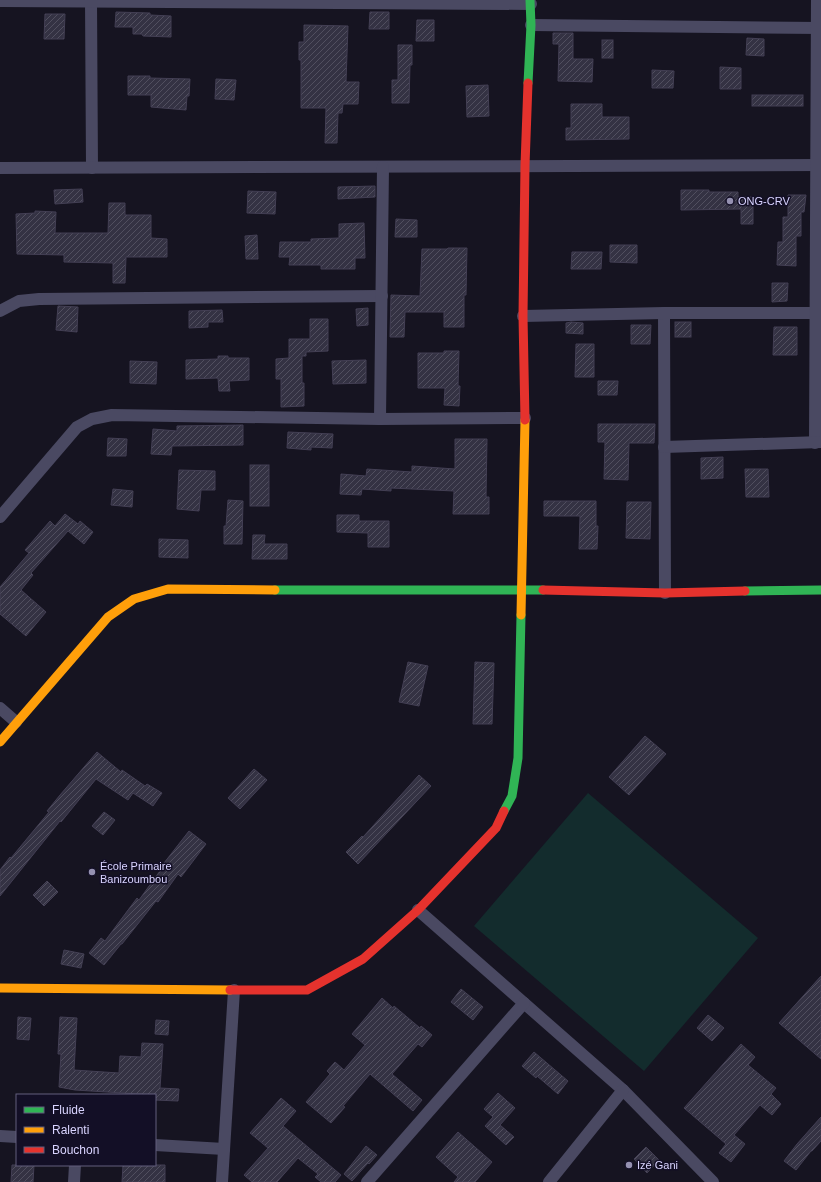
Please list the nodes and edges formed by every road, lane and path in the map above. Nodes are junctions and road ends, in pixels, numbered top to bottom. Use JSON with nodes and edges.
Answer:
{"nodes":[{"id":1,"x":91,"y":0,"type":"edge"},
{"id":2,"x":817,"y":0,"type":"edge"},
{"id":3,"x":0,"y":1,"type":"edge"},
{"id":4,"x":378,"y":1,"type":"edge"},
{"id":5,"x":530,"y":2,"type":"edge"},
{"id":6,"x":531,"y":25,"type":"junction"},
{"id":7,"x":819,"y":28,"type":"edge"},
{"id":8,"x":525,"y":165,"type":"junction"},
{"id":9,"x":819,"y":165,"type":"edge"},
{"id":10,"x":383,"y":167,"type":"junction"},
{"id":11,"x":0,"y":168,"type":"edge"},
{"id":12,"x":92,"y":168,"type":"junction"},
{"id":13,"x":382,"y":296,"type":"junction"},
{"id":14,"x":0,"y":311,"type":"edge"},
{"id":15,"x":664,"y":313,"type":"junction"},
{"id":16,"x":815,"y":313,"type":"junction"},
{"id":17,"x":523,"y":316,"type":"junction"},
{"id":18,"x":525,"y":418,"type":"junction"},
{"id":19,"x":380,"y":420,"type":"junction"},
{"id":20,"x":818,"y":442,"type":"edge"},
{"id":21,"x":664,"y":447,"type":"junction"},
{"id":22,"x":0,"y":517,"type":"edge"},
{"id":23,"x":522,"y":589,"type":"junction"},
{"id":24,"x":821,"y":590,"type":"edge"},
{"id":25,"x":665,"y":593,"type":"junction"},
{"id":26,"x":0,"y":708,"type":"edge"},
{"id":27,"x":16,"y":722,"type":"junction"},
{"id":28,"x":0,"y":742,"type":"edge"},
{"id":29,"x":418,"y":910,"type":"junction"},
{"id":30,"x":0,"y":988,"type":"edge"},
{"id":31,"x":234,"y":990,"type":"junction"},
{"id":32,"x":524,"y":1003,"type":"junction"},
{"id":33,"x":623,"y":1090,"type":"junction"},
{"id":34,"x":0,"y":1136,"type":"edge"},
{"id":35,"x":16,"y":1137,"type":"edge"},
{"id":36,"x":156,"y":1145,"type":"edge"},
{"id":37,"x":224,"y":1149,"type":"junction"},
{"id":38,"x":75,"y":1166,"type":"edge"},
{"id":39,"x":74,"y":1182,"type":"edge"},
{"id":40,"x":222,"y":1182,"type":"edge"},
{"id":41,"x":367,"y":1182,"type":"edge"},
{"id":42,"x":549,"y":1182,"type":"edge"},
{"id":43,"x":713,"y":1182,"type":"edge"}],
"edges":[{"from":1,"to":3,"type":"street"},
{"from":1,"to":4,"type":"street"},
{"from":1,"to":12,"type":"street"},
{"from":2,"to":7,"type":"street"},
{"from":4,"to":5,"type":"street"},
{"from":5,"to":6,"type":"street"},
{"from":6,"to":7,"type":"street"},
{"from":6,"to":8,"type":"street"},
{"from":7,"to":9,"type":"street"},
{"from":8,"to":9,"type":"street"},
{"from":8,"to":10,"type":"street"},
{"from":8,"to":17,"type":"street"},
{"from":9,"to":16,"type":"street"},
{"from":10,"to":12,"type":"street"},
{"from":10,"to":13,"type":"street"},
{"from":11,"to":12,"type":"street"},
{"from":13,"to":14,"type":"street"},
{"from":13,"to":19,"type":"street"},
{"from":15,"to":16,"type":"street"},
{"from":15,"to":17,"type":"street"},
{"from":15,"to":21,"type":"street"},
{"from":16,"to":20,"type":"street"},
{"from":17,"to":18,"type":"street"},
{"from":18,"to":19,"type":"street"},
{"from":18,"to":23,"type":"street"},
{"from":19,"to":22,"type":"street"},
{"from":20,"to":21,"type":"street"},
{"from":21,"to":25,"type":"street"},
{"from":23,"to":25,"type":"street"},
{"from":23,"to":27,"type":"street"},
{"from":23,"to":29,"type":"street"},
{"from":24,"to":25,"type":"street"},
{"from":26,"to":27,"type":"street"},
{"from":27,"to":28,"type":"street"},
{"from":29,"to":31,"type":"street"},
{"from":29,"to":32,"type":"street"},
{"from":30,"to":31,"type":"street"},
{"from":31,"to":37,"type":"street"},
{"from":32,"to":33,"type":"street"},
{"from":32,"to":41,"type":"street"},
{"from":33,"to":42,"type":"street"},
{"from":33,"to":43,"type":"street"},
{"from":34,"to":35,"type":"street"},
{"from":36,"to":37,"type":"street"},
{"from":37,"to":40,"type":"street"},
{"from":38,"to":39,"type":"street"}]}
